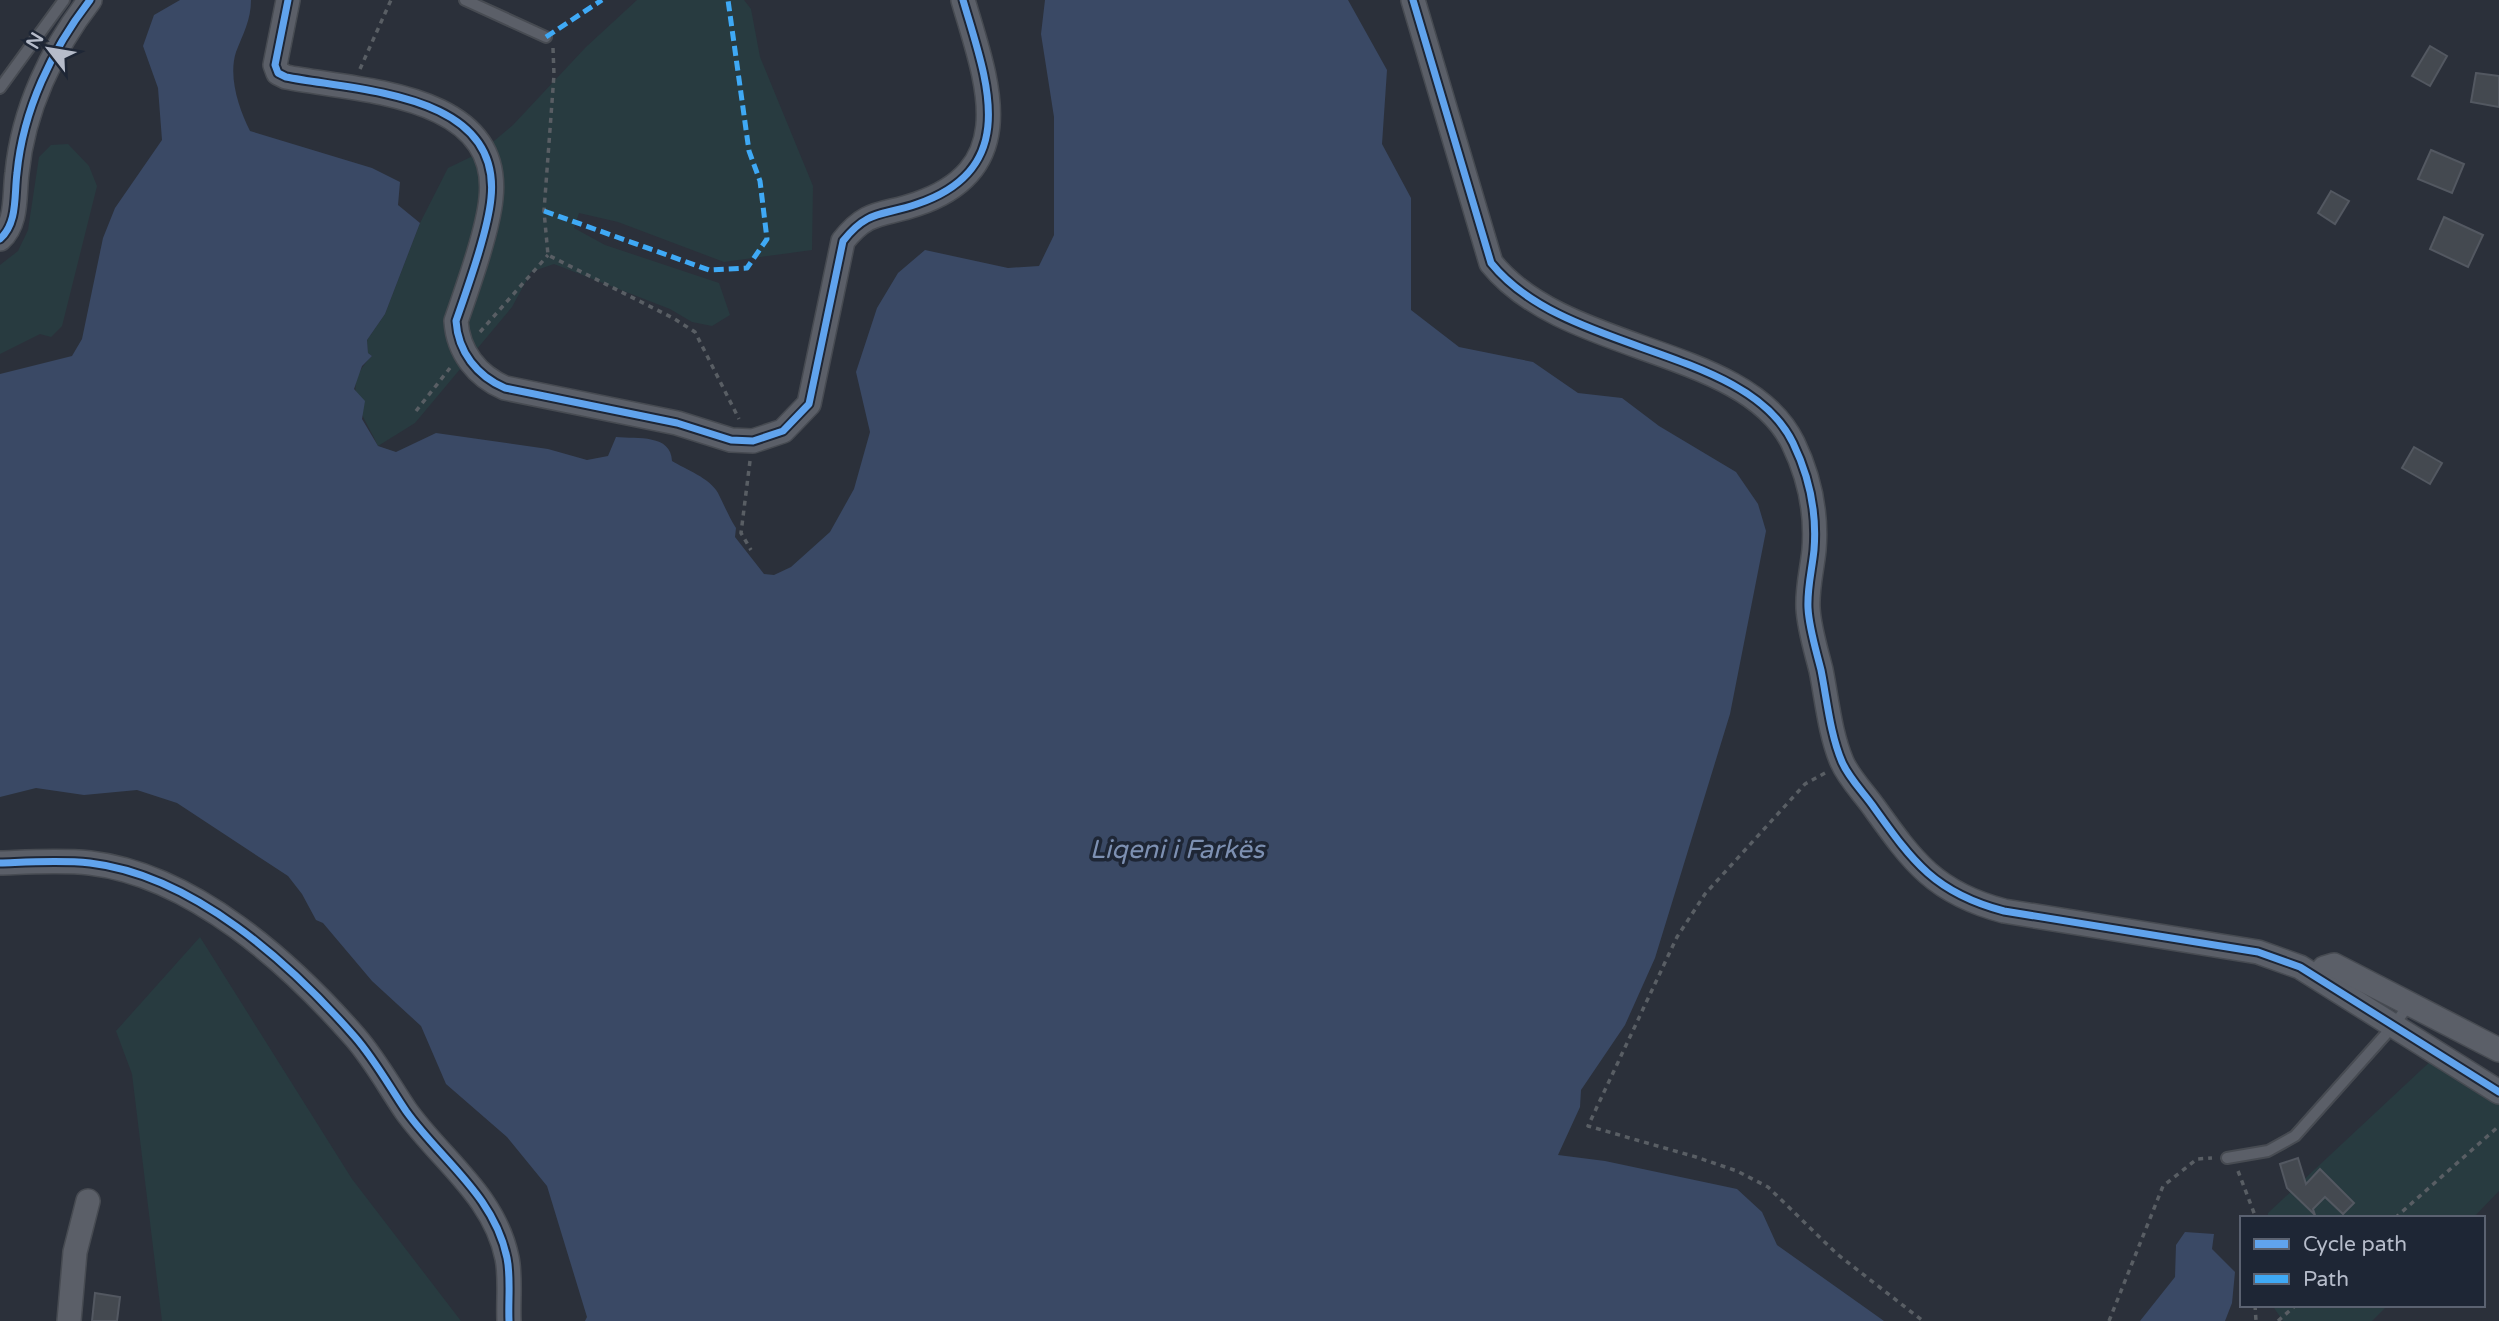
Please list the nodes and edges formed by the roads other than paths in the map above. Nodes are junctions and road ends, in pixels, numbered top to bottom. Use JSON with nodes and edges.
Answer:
{"nodes":[{"id":1,"x":64,"y":0,"type":"edge"},
{"id":2,"x":90,"y":0,"type":"edge"},
{"id":3,"x":288,"y":0,"type":"edge"},
{"id":4,"x":465,"y":0,"type":"edge"},
{"id":5,"x":963,"y":0,"type":"edge"},
{"id":6,"x":1413,"y":0,"type":"edge"},
{"id":7,"x":547,"y":37,"type":"road end"},
{"id":8,"x":0,"y":88,"type":"edge"},
{"id":9,"x":0,"y":239,"type":"edge"},
{"id":10,"x":0,"y":863,"type":"edge"},
{"id":11,"x":2317,"y":977,"type":"junction"},
{"id":12,"x":2408,"y":1006,"type":"junction"},
{"id":13,"x":2394,"y":1025,"type":"junction"},
{"id":14,"x":2499,"y":1050,"type":"edge"},
{"id":15,"x":2499,"y":1092,"type":"edge"},
{"id":16,"x":2227,"y":1157,"type":"road end"},
{"id":17,"x":88,"y":1200,"type":"dead end"},
{"id":18,"x":69,"y":1321,"type":"edge"},
{"id":19,"x":509,"y":1321,"type":"edge"}],
"edges":[{"from":1,"to":8,"type":"lane"},
{"from":2,"to":9,"type":"street"},
{"from":3,"to":5,"type":"street"},
{"from":4,"to":7,"type":"lane"},
{"from":6,"to":11,"type":"street"},
{"from":10,"to":19,"type":"street"},
{"from":11,"to":12,"type":"street"},
{"from":11,"to":13,"type":"street"},
{"from":12,"to":13,"type":"lane"},
{"from":12,"to":14,"type":"street"},
{"from":13,"to":15,"type":"street"},
{"from":13,"to":16,"type":"lane"},
{"from":17,"to":18,"type":"street"}]}
